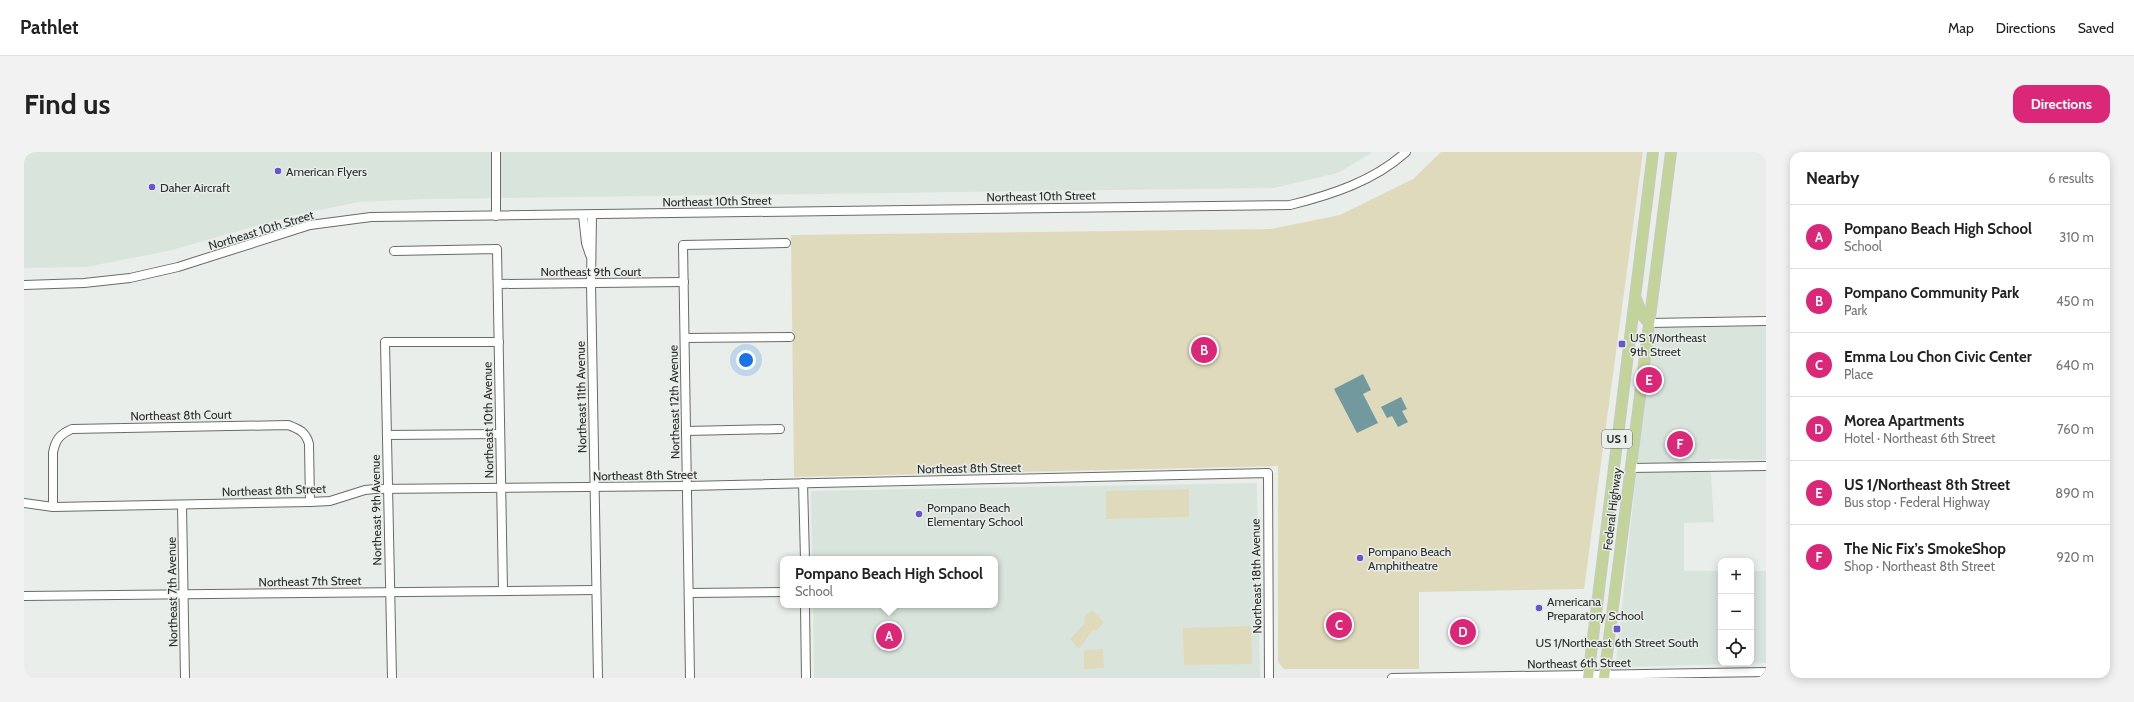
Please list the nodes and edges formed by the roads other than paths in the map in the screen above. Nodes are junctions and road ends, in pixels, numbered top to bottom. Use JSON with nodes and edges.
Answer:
{"nodes":[{"id":1,"x":496,"y":152,"type":"edge"},
{"id":2,"x":1406,"y":152,"type":"edge"},
{"id":3,"x":1654,"y":152,"type":"edge"},
{"id":4,"x":1671,"y":152,"type":"edge"},
{"id":5,"x":583,"y":215,"type":"junction"},
{"id":6,"x":592,"y":215,"type":"junction"},
{"id":7,"x":496,"y":216,"type":"junction"},
{"id":8,"x":786,"y":243,"type":"dead end"},
{"id":9,"x":394,"y":251,"type":"dead end"},
{"id":10,"x":592,"y":259,"type":"junction"},
{"id":11,"x":684,"y":282,"type":"junction"},
{"id":12,"x":591,"y":283,"type":"junction"},
{"id":13,"x":498,"y":284,"type":"junction"},
{"id":14,"x":24,"y":285,"type":"edge"},
{"id":15,"x":1635,"y":295,"type":"junction"},
{"id":16,"x":1766,"y":322,"type":"edge"},
{"id":17,"x":1649,"y":323,"type":"junction"},
{"id":18,"x":790,"y":337,"type":"dead end"},
{"id":19,"x":685,"y":338,"type":"junction"},
{"id":20,"x":499,"y":342,"type":"junction"},
{"id":21,"x":1628,"y":355,"type":"junction"},
{"id":22,"x":1642,"y":380,"type":"junction"},
{"id":23,"x":780,"y":429,"type":"dead end"},
{"id":24,"x":686,"y":431,"type":"junction"},
{"id":25,"x":500,"y":434,"type":"junction"},
{"id":26,"x":387,"y":435,"type":"junction"},
{"id":27,"x":1766,"y":466,"type":"edge"},
{"id":28,"x":1630,"y":468,"type":"junction"},
{"id":29,"x":1268,"y":473,"type":"joint"},
{"id":30,"x":803,"y":484,"type":"junction"},
{"id":31,"x":687,"y":486,"type":"junction"},
{"id":32,"x":594,"y":488,"type":"junction"},
{"id":33,"x":388,"y":489,"type":"junction"},
{"id":34,"x":502,"y":489,"type":"junction"},
{"id":35,"x":310,"y":502,"type":"junction"},
{"id":36,"x":24,"y":503,"type":"edge"},
{"id":37,"x":182,"y":505,"type":"junction"},
{"id":38,"x":54,"y":506,"type":"junction"},
{"id":39,"x":805,"y":556,"type":"edge"},
{"id":40,"x":596,"y":590,"type":"junction"},
{"id":41,"x":503,"y":591,"type":"junction"},
{"id":42,"x":390,"y":592,"type":"junction"},
{"id":43,"x":780,"y":592,"type":"edge"},
{"id":44,"x":689,"y":593,"type":"junction"},
{"id":45,"x":184,"y":594,"type":"junction"},
{"id":46,"x":24,"y":596,"type":"edge"},
{"id":47,"x":806,"y":608,"type":"edge"},
{"id":48,"x":1766,"y":672,"type":"edge"},
{"id":49,"x":1681,"y":675,"type":"edge"},
{"id":50,"x":1588,"y":676,"type":"edge"},
{"id":51,"x":1604,"y":676,"type":"edge"},
{"id":52,"x":185,"y":678,"type":"edge"},
{"id":53,"x":392,"y":678,"type":"edge"},
{"id":54,"x":598,"y":678,"type":"edge"},
{"id":55,"x":690,"y":678,"type":"edge"},
{"id":56,"x":806,"y":678,"type":"edge"},
{"id":57,"x":1269,"y":678,"type":"edge"},
{"id":58,"x":1392,"y":678,"type":"edge"}],
"edges":[{"from":1,"to":7,"type":"street"},
{"from":2,"to":6,"type":"street","name":"Northeast 10th Street"},
{"from":3,"to":15,"type":"main road","name":"Federal Highway","number":"US 1"},
{"from":4,"to":17,"type":"main road","name":"Federal Highway","number":"US 1"},
{"from":5,"to":6,"type":"street","name":"Northeast 10th Street"},
{"from":5,"to":7,"type":"street","name":"Northeast 10th Street"},
{"from":5,"to":10,"type":"street","name":"Northeast 11th Avenue"},
{"from":6,"to":10,"type":"street","name":"Northeast 11th Avenue"},
{"from":7,"to":14,"type":"street","name":"Northeast 10th Street"},
{"from":8,"to":11,"type":"street","name":"Northeast 12th Avenue"},
{"from":9,"to":13,"type":"street","name":"Northeast 10th Avenue"},
{"from":10,"to":12,"type":"street","name":"Northeast 11th Avenue"},
{"from":11,"to":12,"type":"street","name":"Northeast 9th Court"},
{"from":11,"to":19,"type":"street","name":"Northeast 12th Avenue"},
{"from":12,"to":13,"type":"street","name":"Northeast 9th Court"},
{"from":12,"to":32,"type":"street","name":"Northeast 11th Avenue"},
{"from":13,"to":20,"type":"street","name":"Northeast 10th Avenue"},
{"from":15,"to":17,"type":"main road"},
{"from":15,"to":21,"type":"main road","name":"Federal Highway","number":"US 1"},
{"from":16,"to":17,"type":"street"},
{"from":17,"to":22,"type":"main road","name":"Federal Highway","number":"US 1"},
{"from":18,"to":19,"type":"street"},
{"from":19,"to":24,"type":"street","name":"Northeast 12th Avenue"},
{"from":20,"to":25,"type":"street","name":"Northeast 10th Avenue"},
{"from":20,"to":26,"type":"street","name":"Northeast 9th Avenue"},
{"from":21,"to":22,"type":"main road"},
{"from":21,"to":50,"type":"main road","name":"Federal Highway","number":"US 1"},
{"from":22,"to":28,"type":"main road","name":"Federal Highway","number":"US 1"},
{"from":23,"to":24,"type":"street"},
{"from":24,"to":31,"type":"street","name":"Northeast 12th Avenue"},
{"from":25,"to":26,"type":"street"},
{"from":25,"to":34,"type":"street","name":"Northeast 10th Avenue"},
{"from":26,"to":33,"type":"street","name":"Northeast 9th Avenue"},
{"from":27,"to":28,"type":"street"},
{"from":28,"to":51,"type":"main road","name":"Federal Highway","number":"US 1"},
{"from":29,"to":30,"type":"street","name":"Northeast 8th Street"},
{"from":29,"to":57,"type":"street","name":"Northeast 18th Avenue"},
{"from":30,"to":31,"type":"street","name":"Northeast 8th Street"},
{"from":30,"to":39,"type":"street"},
{"from":31,"to":32,"type":"street","name":"Northeast 8th Street"},
{"from":31,"to":44,"type":"street","name":"Northeast 12th Avenue"},
{"from":32,"to":34,"type":"street","name":"Northeast 8th Street"},
{"from":32,"to":40,"type":"street","name":"Northeast 11th Avenue"},
{"from":33,"to":34,"type":"street","name":"Northeast 8th Street"},
{"from":33,"to":35,"type":"street","name":"Northeast 8th Street"},
{"from":33,"to":42,"type":"street","name":"Northeast 9th Avenue"},
{"from":34,"to":41,"type":"street","name":"Northeast 10th Avenue"},
{"from":35,"to":37,"type":"street","name":"Northeast 8th Street"},
{"from":35,"to":38,"type":"street","name":"Northeast 8th Court"},
{"from":36,"to":38,"type":"street","name":"Northeast 8th Street"},
{"from":37,"to":38,"type":"street","name":"Northeast 8th Street"},
{"from":37,"to":45,"type":"street","name":"Northeast 7th Avenue"},
{"from":40,"to":41,"type":"street","name":"Northeast 7th Street"},
{"from":40,"to":54,"type":"street","name":"Northeast 11th Avenue"},
{"from":41,"to":42,"type":"street","name":"Northeast 7th Street"},
{"from":42,"to":45,"type":"street","name":"Northeast 7th Street"},
{"from":42,"to":53,"type":"street","name":"Northeast 9th Avenue"},
{"from":43,"to":44,"type":"street"},
{"from":44,"to":55,"type":"street","name":"Northeast 12th Avenue"},
{"from":45,"to":46,"type":"street","name":"Northeast 7th Street"},
{"from":45,"to":52,"type":"street","name":"Northeast 7th Avenue"},
{"from":47,"to":56,"type":"street"},
{"from":48,"to":49,"type":"street","name":"Northeast 6th Street"},
{"from":49,"to":51,"type":"street","name":"Northeast 6th Street"},
{"from":50,"to":51,"type":"street","name":"Northeast 6th Street"},
{"from":50,"to":58,"type":"street","name":"Northeast 6th Street"}]}
